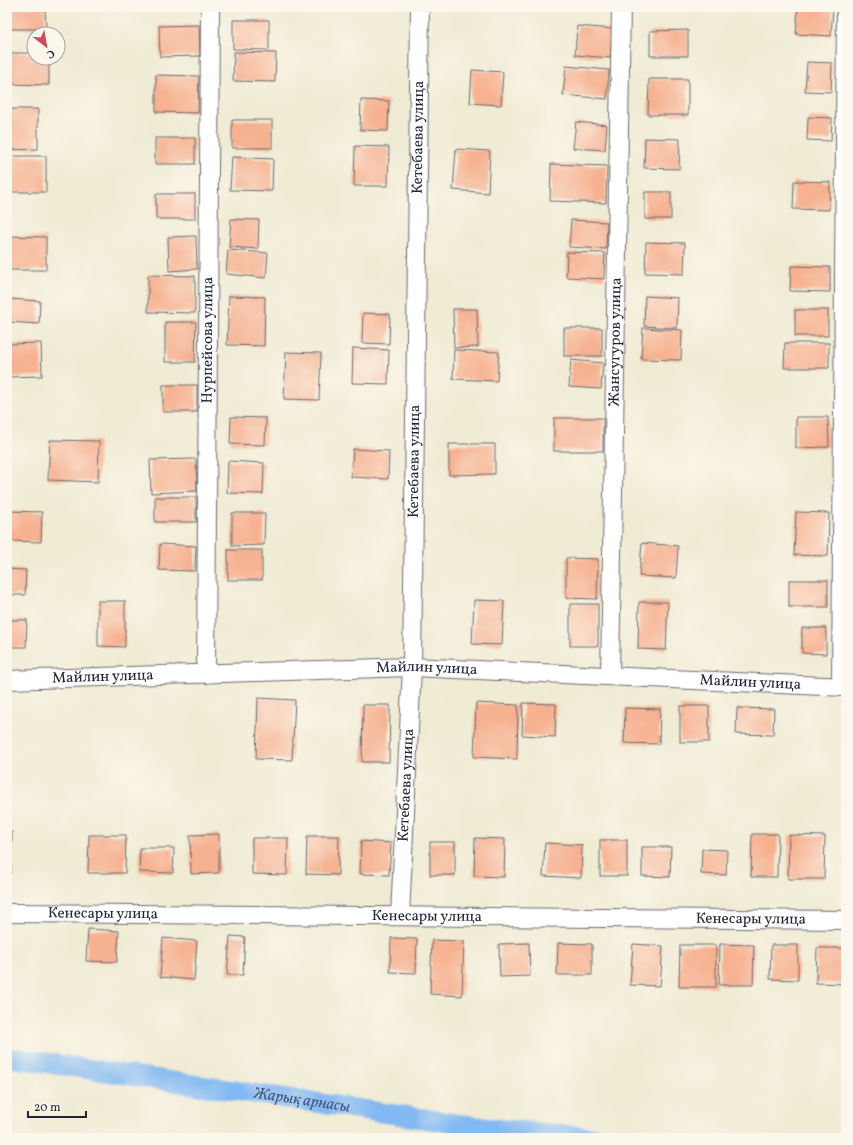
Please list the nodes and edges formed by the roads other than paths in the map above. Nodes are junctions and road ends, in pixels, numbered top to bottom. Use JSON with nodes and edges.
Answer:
{"nodes":[{"id":1,"x":210,"y":7,"type":"edge"},
{"id":2,"x":420,"y":7,"type":"edge"},
{"id":3,"x":621,"y":7,"type":"edge"},
{"id":4,"x":846,"y":7,"type":"edge"},
{"id":5,"x":412,"y":667,"type":"junction"},
{"id":6,"x":206,"y":674,"type":"junction"},
{"id":7,"x":610,"y":676,"type":"junction"},
{"id":8,"x":7,"y":680,"type":"edge"},
{"id":9,"x":843,"y":687,"type":"edge"},
{"id":10,"x":7,"y":913,"type":"edge"},
{"id":11,"x":400,"y":916,"type":"junction"},
{"id":12,"x":846,"y":920,"type":"edge"}],
"edges":[{"from":1,"to":6,"type":"street","name":"Нурпейсова улица"},
{"from":2,"to":5,"type":"street","name":"Кетебаева улица"},
{"from":3,"to":7,"type":"street","name":"Жансугуров улица"},
{"from":4,"to":9,"type":"street"},
{"from":5,"to":6,"type":"street","name":"Майлин улица"},
{"from":5,"to":7,"type":"street","name":"Майлин улица"},
{"from":5,"to":11,"type":"street","name":"Кетебаева улица"},
{"from":6,"to":8,"type":"street","name":"Майлин улица"},
{"from":7,"to":9,"type":"street","name":"Майлин улица"},
{"from":10,"to":11,"type":"street","name":"Кенесары улица"},
{"from":11,"to":12,"type":"street","name":"Кенесары улица"}]}
